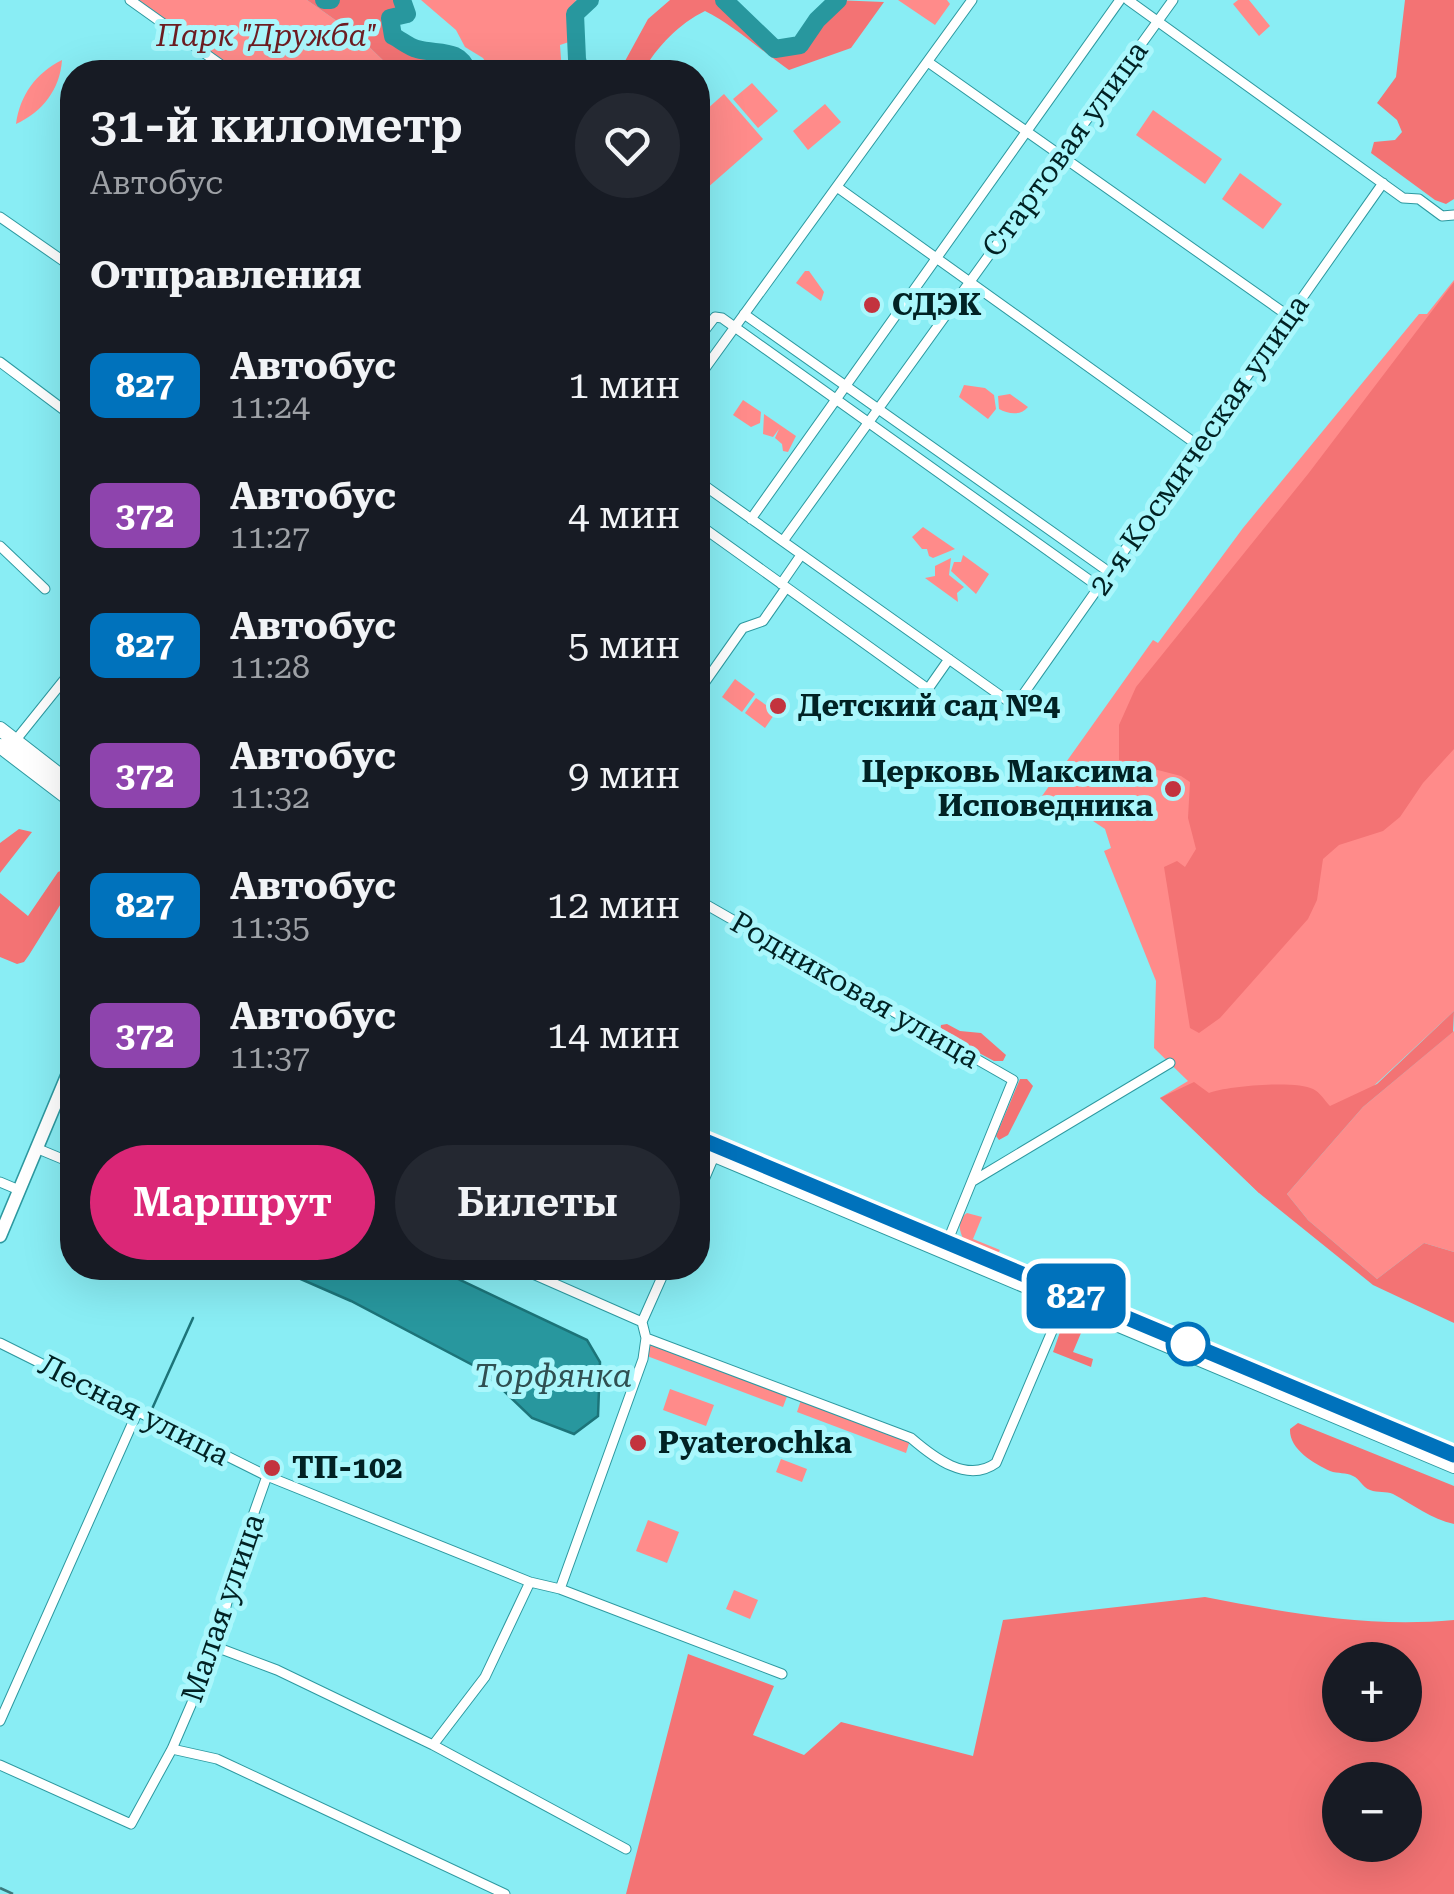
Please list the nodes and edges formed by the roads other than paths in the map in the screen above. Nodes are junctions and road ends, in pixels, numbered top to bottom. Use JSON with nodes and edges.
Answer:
{"nodes":[{"id":1,"x":130,"y":0,"type":"edge"},
{"id":2,"x":972,"y":0,"type":"edge"},
{"id":3,"x":1120,"y":0,"type":"edge"},
{"id":4,"x":1128,"y":0,"type":"edge"},
{"id":5,"x":1172,"y":0,"type":"edge"},
{"id":6,"x":1157,"y":21,"type":"junction"},
{"id":7,"x":215,"y":60,"type":"edge"},
{"id":8,"x":928,"y":62,"type":"junction"},
{"id":9,"x":1026,"y":131,"type":"junction"},
{"id":10,"x":1061,"y":156,"type":"junction"},
{"id":11,"x":1383,"y":184,"type":"junction"},
{"id":12,"x":836,"y":187,"type":"junction"},
{"id":13,"x":1454,"y":216,"type":"edge"},
{"id":14,"x":0,"y":217,"type":"edge"},
{"id":15,"x":936,"y":258,"type":"junction"},
{"id":16,"x":60,"y":259,"type":"edge"},
{"id":17,"x":969,"y":282,"type":"junction"},
{"id":18,"x":744,"y":314,"type":"junction"},
{"id":19,"x":1290,"y":316,"type":"junction"},
{"id":20,"x":710,"y":324,"type":"edge"},
{"id":21,"x":734,"y":327,"type":"junction"},
{"id":22,"x":710,"y":361,"type":"edge"},
{"id":23,"x":0,"y":362,"type":"edge"},
{"id":24,"x":846,"y":386,"type":"junction"},
{"id":25,"x":836,"y":400,"type":"junction"},
{"id":26,"x":60,"y":407,"type":"edge"},
{"id":27,"x":878,"y":409,"type":"junction"},
{"id":28,"x":868,"y":422,"type":"junction"},
{"id":29,"x":1198,"y":446,"type":"junction"},
{"id":30,"x":710,"y":490,"type":"edge"},
{"id":31,"x":751,"y":519,"type":"junction"},
{"id":32,"x":710,"y":533,"type":"edge"},
{"id":33,"x":782,"y":542,"type":"junction"},
{"id":34,"x":0,"y":546,"type":"edge"},
{"id":35,"x":801,"y":554,"type":"junction"},
{"id":36,"x":1109,"y":572,"type":"junction"},
{"id":37,"x":784,"y":586,"type":"junction"},
{"id":38,"x":1099,"y":587,"type":"junction"},
{"id":39,"x":45,"y":589,"type":"dead end"},
{"id":40,"x":949,"y":660,"type":"junction"},
{"id":41,"x":710,"y":675,"type":"edge"},
{"id":42,"x":60,"y":684,"type":"edge"},
{"id":43,"x":0,"y":729,"type":"edge"},
{"id":44,"x":8,"y":746,"type":"edge"},
{"id":45,"x":60,"y":777,"type":"edge"},
{"id":46,"x":60,"y":791,"type":"edge"},
{"id":47,"x":710,"y":907,"type":"edge"},
{"id":48,"x":1170,"y":1063,"type":"dead end"},
{"id":49,"x":60,"y":1092,"type":"edge"},
{"id":50,"x":710,"y":1147,"type":"edge"},
{"id":51,"x":36,"y":1148,"type":"junction"},
{"id":52,"x":710,"y":1150,"type":"edge"},
{"id":53,"x":716,"y":1151,"type":"junction"},
{"id":54,"x":60,"y":1158,"type":"edge"},
{"id":55,"x":710,"y":1166,"type":"edge"},
{"id":56,"x":0,"y":1182,"type":"edge"},
{"id":57,"x":970,"y":1182,"type":"junction"},
{"id":58,"x":19,"y":1190,"type":"junction"},
{"id":59,"x":0,"y":1236,"type":"edge"},
{"id":60,"x":945,"y":1247,"type":"junction"},
{"id":61,"x":546,"y":1280,"type":"edge"},
{"id":62,"x":661,"y":1280,"type":"edge"},
{"id":63,"x":1064,"y":1303,"type":"junction"},
{"id":64,"x":642,"y":1322,"type":"junction"},
{"id":65,"x":646,"y":1338,"type":"junction"},
{"id":66,"x":0,"y":1343,"type":"edge"},
{"id":67,"x":137,"y":1413,"type":"junction"},
{"id":68,"x":1454,"y":1455,"type":"edge"},
{"id":69,"x":1454,"y":1466,"type":"edge"},
{"id":70,"x":268,"y":1476,"type":"junction"},
{"id":71,"x":530,"y":1582,"type":"junction"},
{"id":72,"x":560,"y":1588,"type":"junction"},
{"id":73,"x":216,"y":1647,"type":"junction"},
{"id":74,"x":782,"y":1674,"type":"dead end"},
{"id":75,"x":0,"y":1721,"type":"edge"},
{"id":76,"x":433,"y":1745,"type":"junction"},
{"id":77,"x":172,"y":1749,"type":"junction"},
{"id":78,"x":0,"y":1765,"type":"edge"},
{"id":79,"x":626,"y":1849,"type":"dead end"},
{"id":80,"x":505,"y":1894,"type":"edge"}],
"edges":[{"from":1,"to":7,"type":"street"},
{"from":2,"to":8,"type":"street"},
{"from":3,"to":9,"type":"street","name":"Стартовая улица"},
{"from":4,"to":6,"type":"street"},
{"from":5,"to":6,"type":"street","name":"Стартовая улица"},
{"from":6,"to":10,"type":"street","name":"Стартовая улица"},
{"from":6,"to":11,"type":"street"},
{"from":8,"to":9,"type":"street"},
{"from":8,"to":12,"type":"street"},
{"from":9,"to":10,"type":"street"},
{"from":9,"to":15,"type":"street","name":"Стартовая улица"},
{"from":10,"to":17,"type":"street","name":"Стартовая улица"},
{"from":10,"to":19,"type":"street"},
{"from":11,"to":13,"type":"street"},
{"from":11,"to":19,"type":"street","name":"2-я Космическая улица"},
{"from":12,"to":15,"type":"street"},
{"from":12,"to":18,"type":"street"},
{"from":14,"to":16,"type":"street"},
{"from":15,"to":17,"type":"street"},
{"from":15,"to":24,"type":"street","name":"Стартовая улица"},
{"from":17,"to":27,"type":"street","name":"Стартовая улица"},
{"from":17,"to":29,"type":"street"},
{"from":18,"to":21,"type":"street"},
{"from":18,"to":24,"type":"street"},
{"from":19,"to":29,"type":"street","name":"2-я Космическая улица"},
{"from":20,"to":21,"type":"street"},
{"from":21,"to":22,"type":"street"},
{"from":21,"to":25,"type":"street"},
{"from":23,"to":26,"type":"street"},
{"from":24,"to":25,"type":"street","name":"Стартовая улица"},
{"from":24,"to":27,"type":"street"},
{"from":25,"to":28,"type":"street"},
{"from":25,"to":31,"type":"street","name":"Стартовая улица"},
{"from":27,"to":28,"type":"street","name":"Стартовая улица"},
{"from":27,"to":36,"type":"street"},
{"from":28,"to":33,"type":"street","name":"Стартовая улица"},
{"from":28,"to":38,"type":"street"},
{"from":29,"to":36,"type":"street","name":"2-я Космическая улица"},
{"from":30,"to":31,"type":"street"},
{"from":31,"to":33,"type":"street"},
{"from":32,"to":37,"type":"street"},
{"from":33,"to":35,"type":"street"},
{"from":34,"to":39,"type":"street"},
{"from":35,"to":37,"type":"street"},
{"from":35,"to":40,"type":"street"},
{"from":36,"to":38,"type":"street","name":"2-я Космическая улица"},
{"from":37,"to":40,"type":"street"},
{"from":37,"to":41,"type":"street"},
{"from":38,"to":40,"type":"street","name":"2-я Космическая улица"},
{"from":42,"to":44,"type":"street"},
{"from":43,"to":44,"type":"main road"},
{"from":44,"to":45,"type":"main road"},
{"from":44,"to":46,"type":"main road"},
{"from":47,"to":57,"type":"street","name":"Родниковая улица"},
{"from":48,"to":57,"type":"street"},
{"from":49,"to":51,"type":"main road"},
{"from":50,"to":53,"type":"main road"},
{"from":51,"to":54,"type":"street"},
{"from":51,"to":58,"type":"main road"},
{"from":52,"to":53,"type":"main road"},
{"from":53,"to":55,"type":"street"},
{"from":53,"to":60,"type":"main road"},
{"from":56,"to":58,"type":"street"},
{"from":57,"to":60,"type":"street"},
{"from":58,"to":59,"type":"main road"},
{"from":60,"to":63,"type":"main road"},
{"from":60,"to":68,"type":"main road"},
{"from":61,"to":64,"type":"street"},
{"from":62,"to":64,"type":"street"},
{"from":63,"to":65,"type":"street"},
{"from":63,"to":69,"type":"main road"},
{"from":64,"to":65,"type":"street"},
{"from":65,"to":72,"type":"street"},
{"from":66,"to":67,"type":"street","name":"Лесная улица"},
{"from":67,"to":70,"type":"street","name":"Лесная улица"},
{"from":67,"to":75,"type":"street"},
{"from":70,"to":71,"type":"street","name":"Лесная улица"},
{"from":70,"to":73,"type":"street","name":"Малая улица"},
{"from":71,"to":72,"type":"street","name":"Лесная улица"},
{"from":71,"to":76,"type":"street"},
{"from":72,"to":74,"type":"street","name":"Лесная улица"},
{"from":73,"to":76,"type":"street"},
{"from":73,"to":77,"type":"street","name":"Малая улица"},
{"from":76,"to":79,"type":"street"},
{"from":77,"to":78,"type":"street","name":"Малая улица"},
{"from":77,"to":80,"type":"street"}]}
